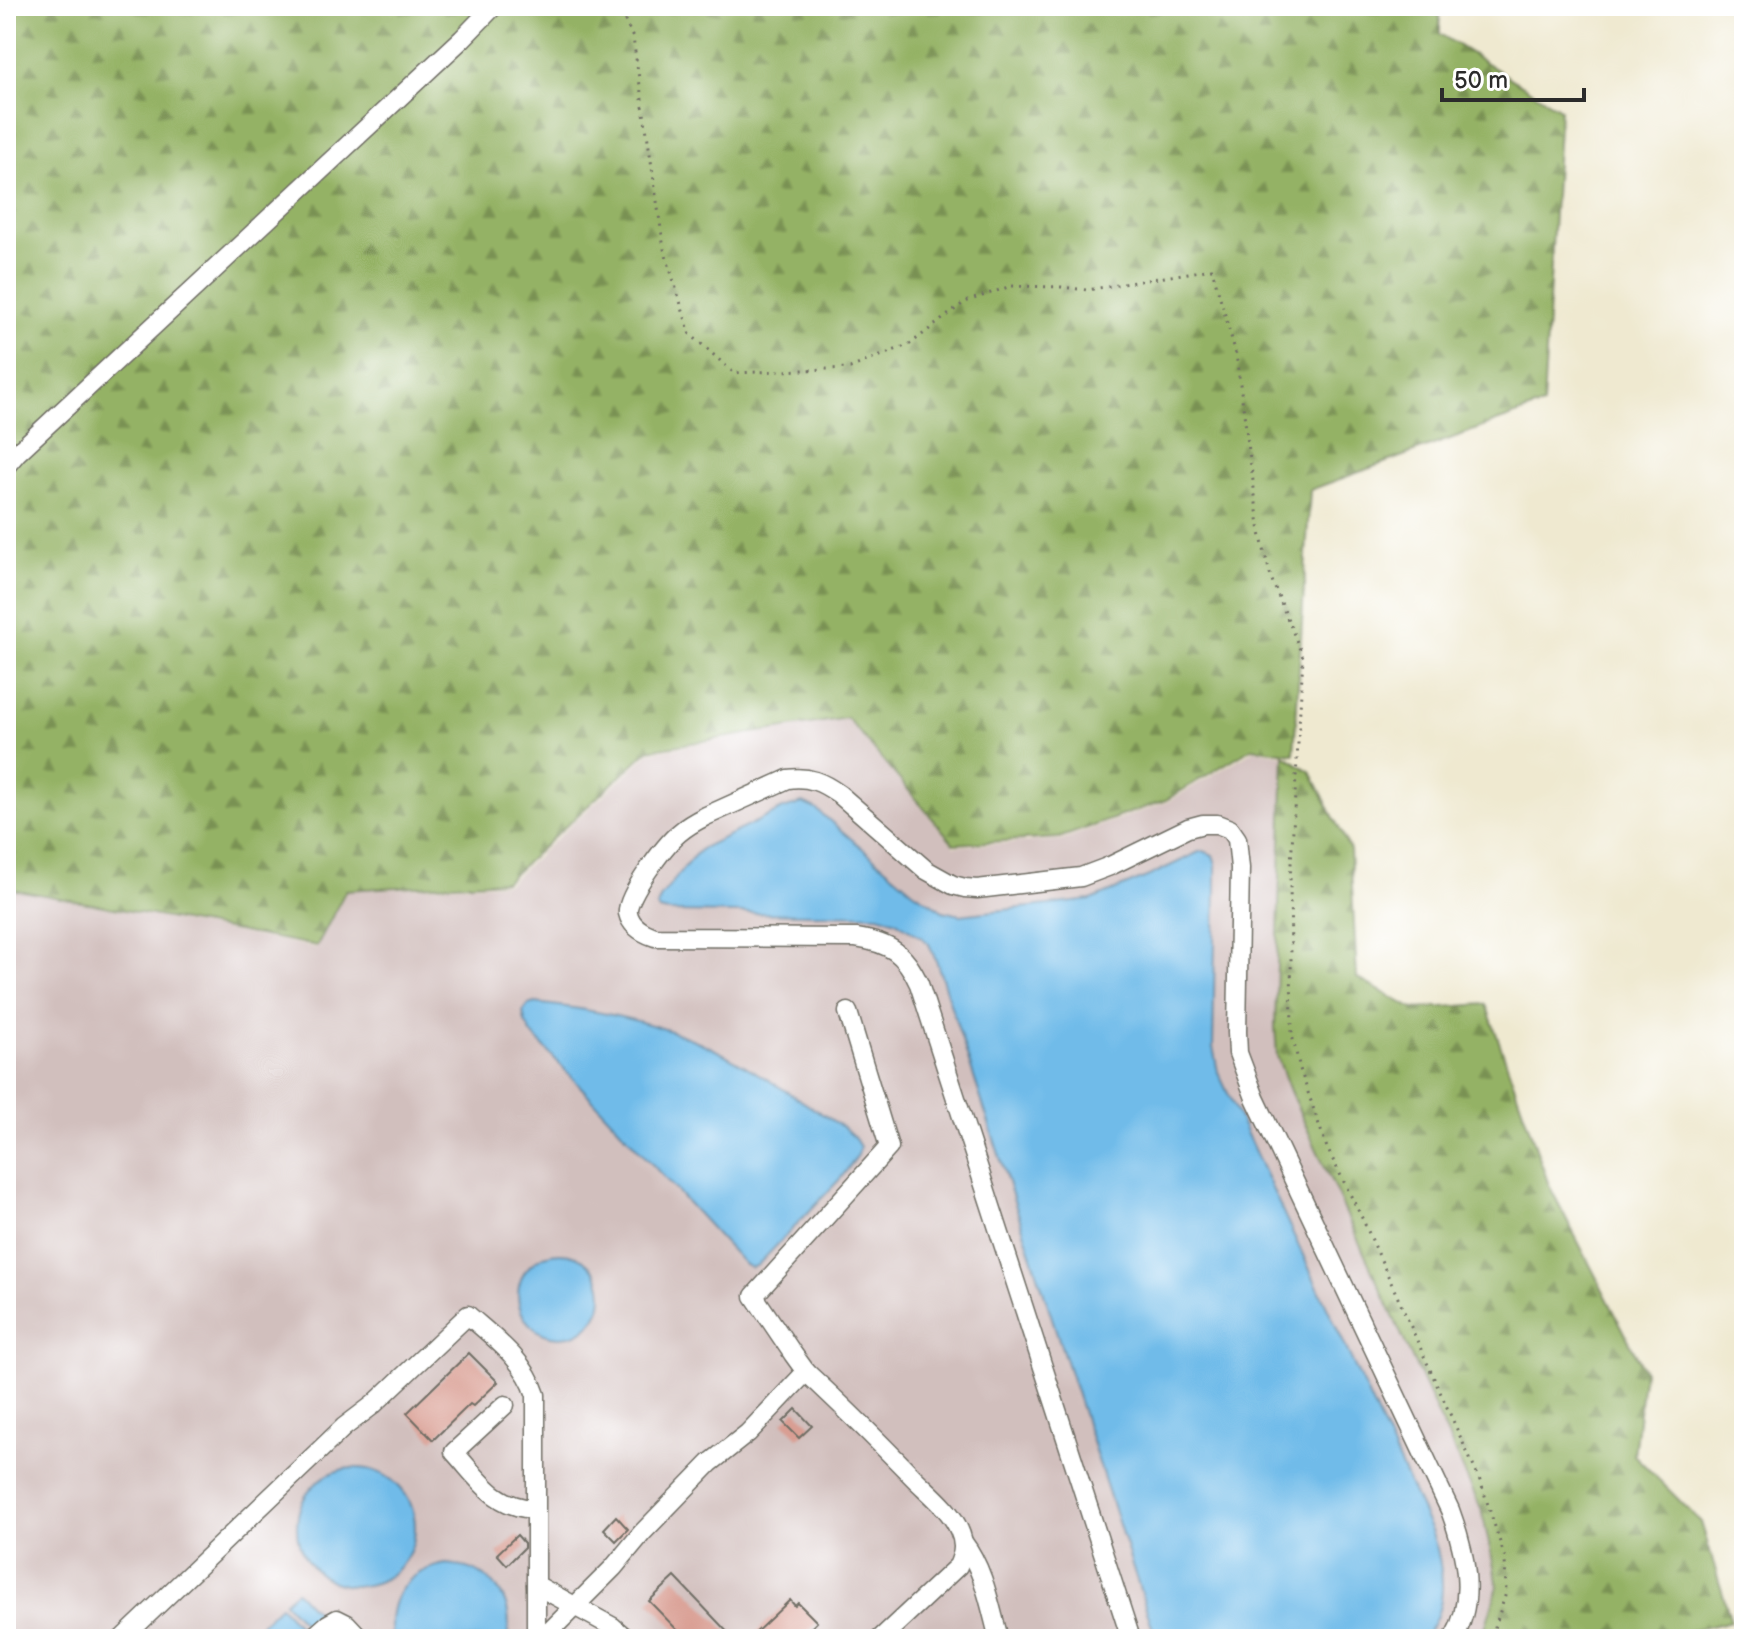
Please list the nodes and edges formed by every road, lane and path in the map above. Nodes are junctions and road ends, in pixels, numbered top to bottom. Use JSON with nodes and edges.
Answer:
{"nodes":[{"id":1,"x":494,"y":6,"type":"edge"},
{"id":2,"x":618,"y":6,"type":"edge"},
{"id":3,"x":6,"y":466,"type":"edge"},
{"id":4,"x":848,"y":1012,"type":"dead end"},
{"id":5,"x":806,"y":1372,"type":"junction"},
{"id":6,"x":505,"y":1405,"type":"dead end"},
{"id":7,"x":535,"y":1509,"type":"junction"},
{"id":8,"x":963,"y":1542,"type":"junction"},
{"id":9,"x":536,"y":1585,"type":"junction"},
{"id":10,"x":574,"y":1607,"type":"junction"},
{"id":11,"x":122,"y":1639,"type":"edge"},
{"id":12,"x":311,"y":1639,"type":"edge"},
{"id":13,"x":361,"y":1639,"type":"edge"},
{"id":14,"x":539,"y":1639,"type":"edge"},
{"id":15,"x":627,"y":1639,"type":"edge"},
{"id":16,"x":880,"y":1639,"type":"edge"},
{"id":17,"x":999,"y":1639,"type":"edge"},
{"id":18,"x":1131,"y":1639,"type":"edge"},
{"id":19,"x":1453,"y":1639,"type":"edge"},
{"id":20,"x":1491,"y":1639,"type":"edge"}],
"edges":[{"from":1,"to":3,"type":"street"},
{"from":2,"to":20,"type":"path"},
{"from":4,"to":5,"type":"street"},
{"from":5,"to":8,"type":"street"},
{"from":5,"to":10,"type":"street"},
{"from":6,"to":7,"type":"street"},
{"from":7,"to":9,"type":"street"},
{"from":7,"to":11,"type":"street"},
{"from":8,"to":16,"type":"street"},
{"from":8,"to":17,"type":"street"},
{"from":9,"to":10,"type":"street"},
{"from":9,"to":14,"type":"street"},
{"from":10,"to":14,"type":"street"},
{"from":10,"to":15,"type":"street"},
{"from":12,"to":13,"type":"street"},
{"from":18,"to":19,"type":"street"}]}
